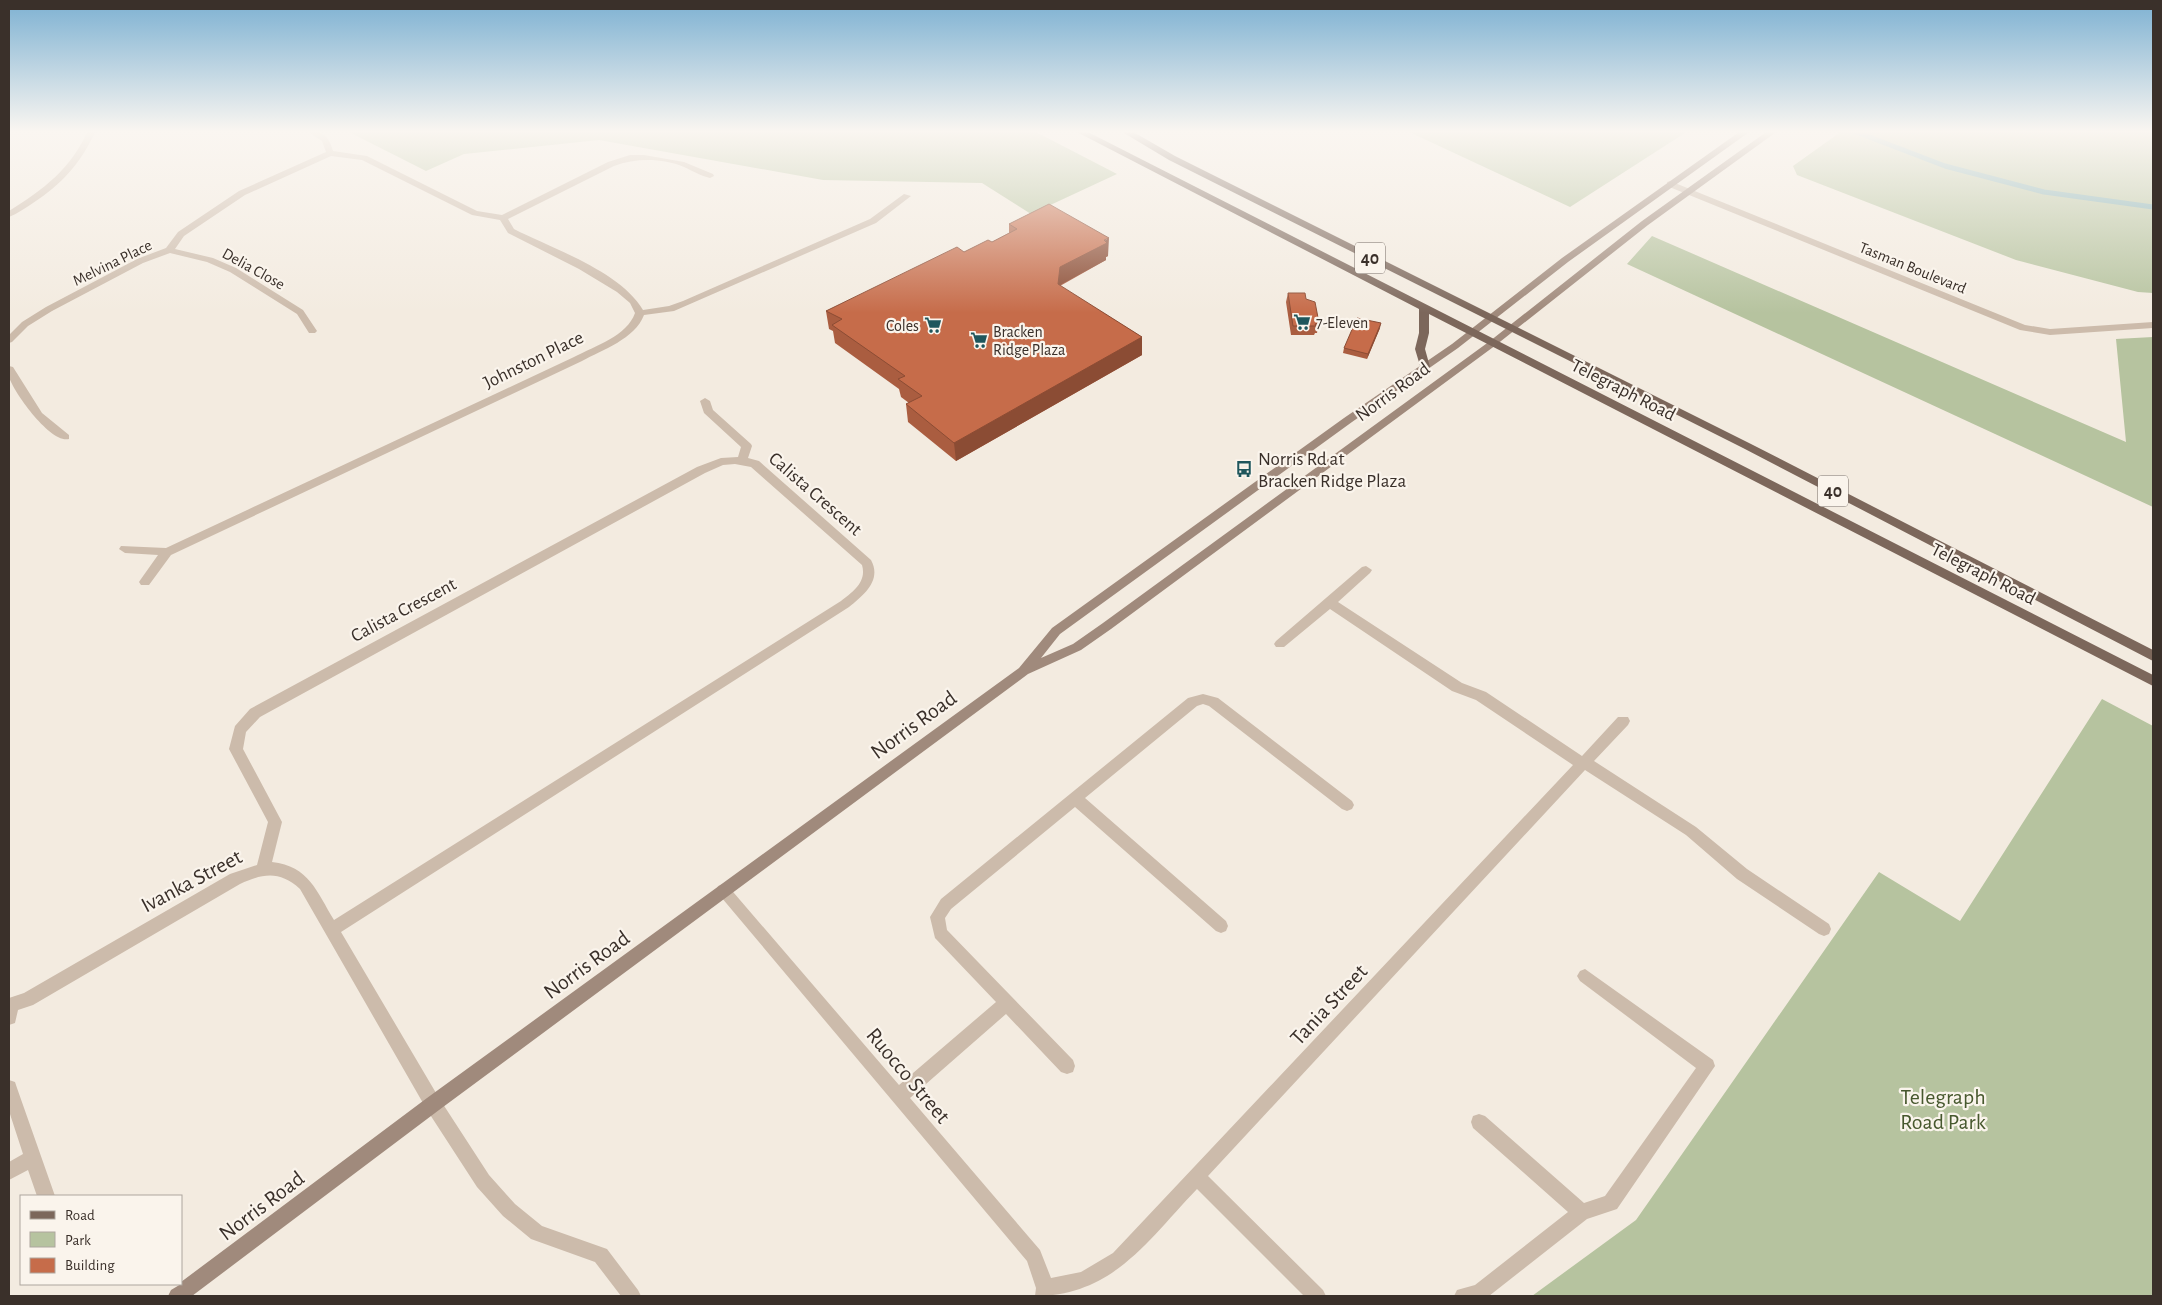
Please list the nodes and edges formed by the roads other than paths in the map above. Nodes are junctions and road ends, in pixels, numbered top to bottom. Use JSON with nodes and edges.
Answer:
{"nodes":[{"id":1,"x":44,"y":191,"type":"edge"},
{"id":2,"x":246,"y":191,"type":"edge"},
{"id":3,"x":430,"y":191,"type":"edge"},
{"id":4,"x":557,"y":191,"type":"edge"},
{"id":5,"x":1196,"y":191,"type":"edge"},
{"id":6,"x":1236,"y":191,"type":"edge"},
{"id":7,"x":1660,"y":191,"type":"edge"},
{"id":8,"x":1690,"y":192,"type":"joint"},
{"id":9,"x":907,"y":196,"type":"dead end"},
{"id":10,"x":9,"y":214,"type":"edge"},
{"id":11,"x":503,"y":218,"type":"junction"},
{"id":12,"x":169,"y":250,"type":"junction"},
{"id":13,"x":1424,"y":308,"type":"junction"},
{"id":14,"x":640,"y":314,"type":"junction"},
{"id":15,"x":1491,"y":317,"type":"junction"},
{"id":16,"x":2153,"y":325,"type":"edge"},
{"id":17,"x":1512,"y":328,"type":"junction"},
{"id":18,"x":312,"y":331,"type":"dead end"},
{"id":19,"x":1472,"y":332,"type":"junction"},
{"id":20,"x":9,"y":340,"type":"edge"},
{"id":21,"x":1493,"y":343,"type":"junction"},
{"id":22,"x":1425,"y":367,"type":"junction"},
{"id":23,"x":9,"y":369,"type":"edge"},
{"id":24,"x":706,"y":401,"type":"dead end"},
{"id":25,"x":65,"y":437,"type":"dead end"},
{"id":26,"x":742,"y":460,"type":"junction"},
{"id":27,"x":125,"y":549,"type":"dead end"},
{"id":28,"x":167,"y":552,"type":"junction"},
{"id":29,"x":1366,"y":570,"type":"dead end"},
{"id":30,"x":145,"y":582,"type":"dead end"},
{"id":31,"x":1330,"y":602,"type":"junction"},
{"id":32,"x":1280,"y":644,"type":"dead end"},
{"id":33,"x":2153,"y":656,"type":"edge"},
{"id":34,"x":1024,"y":671,"type":"junction"},
{"id":35,"x":2153,"y":681,"type":"edge"},
{"id":36,"x":1624,"y":721,"type":"dead end"},
{"id":37,"x":1585,"y":764,"type":"junction"},
{"id":38,"x":1075,"y":798,"type":"junction"},
{"id":39,"x":1348,"y":805,"type":"dead end"},
{"id":40,"x":263,"y":868,"type":"junction"},
{"id":41,"x":723,"y":892,"type":"junction"},
{"id":42,"x":1221,"y":926,"type":"dead end"},
{"id":43,"x":333,"y":929,"type":"junction"},
{"id":44,"x":1824,"y":929,"type":"dead end"},
{"id":45,"x":1585,"y":976,"type":"dead end"},
{"id":46,"x":1007,"y":1003,"type":"junction"},
{"id":47,"x":10,"y":1009,"type":"edge"},
{"id":48,"x":1066,"y":1066,"type":"dead end"},
{"id":49,"x":9,"y":1088,"type":"edge"},
{"id":50,"x":898,"y":1097,"type":"junction"},
{"id":51,"x":433,"y":1104,"type":"junction"},
{"id":52,"x":1479,"y":1122,"type":"dead end"},
{"id":53,"x":32,"y":1157,"type":"junction"},
{"id":54,"x":9,"y":1172,"type":"edge"},
{"id":55,"x":1197,"y":1177,"type":"junction"},
{"id":56,"x":46,"y":1195,"type":"edge"},
{"id":57,"x":1582,"y":1212,"type":"junction"},
{"id":58,"x":1044,"y":1292,"type":"edge"},
{"id":59,"x":177,"y":1296,"type":"edge"},
{"id":60,"x":632,"y":1296,"type":"edge"},
{"id":61,"x":1317,"y":1296,"type":"edge"},
{"id":62,"x":1463,"y":1296,"type":"edge"}],
"edges":[{"from":1,"to":10,"type":"street"},
{"from":2,"to":12,"type":"street","name":"Melvina Place"},
{"from":3,"to":11,"type":"street"},
{"from":4,"to":11,"type":"street"},
{"from":5,"to":13,"type":"main road","name":"Telegraph Road","number":"40"},
{"from":6,"to":15,"type":"main road","name":"Telegraph Road","number":"40"},
{"from":7,"to":15,"type":"main road","name":"Norris Road"},
{"from":8,"to":16,"type":"street","name":"Tasman Boulevard"},
{"from":8,"to":17,"type":"main road","name":"Norris Road"},
{"from":9,"to":14,"type":"street"},
{"from":11,"to":14,"type":"street"},
{"from":12,"to":18,"type":"street","name":"Delia Close"},
{"from":12,"to":20,"type":"street","name":"Melvina Place"},
{"from":13,"to":19,"type":"main road","name":"Telegraph Road","number":"40"},
{"from":13,"to":22,"type":"main road"},
{"from":14,"to":28,"type":"street","name":"Johnston Place"},
{"from":15,"to":17,"type":"main road","name":"Telegraph Road","number":"40"},
{"from":15,"to":19,"type":"main road","name":"Norris Road"},
{"from":17,"to":21,"type":"main road","name":"Norris Road"},
{"from":17,"to":33,"type":"main road","name":"Telegraph Road","number":"40"},
{"from":19,"to":21,"type":"main road","name":"Telegraph Road","number":"40"},
{"from":19,"to":22,"type":"main road","name":"Norris Road"},
{"from":21,"to":34,"type":"main road","name":"Norris Road"},
{"from":21,"to":35,"type":"main road","name":"Telegraph Road","number":"40"},
{"from":22,"to":34,"type":"main road","name":"Norris Road"},
{"from":23,"to":25,"type":"street"},
{"from":24,"to":26,"type":"street"},
{"from":26,"to":40,"type":"street","name":"Calista Crescent"},
{"from":26,"to":43,"type":"street","name":"Calista Crescent"},
{"from":27,"to":28,"type":"street","name":"Johnston Place"},
{"from":28,"to":30,"type":"street","name":"Johnston Place"},
{"from":29,"to":31,"type":"street"},
{"from":31,"to":32,"type":"street"},
{"from":31,"to":37,"type":"street"},
{"from":34,"to":41,"type":"main road","name":"Norris Road"},
{"from":36,"to":37,"type":"street","name":"Tania Street"},
{"from":37,"to":44,"type":"street"},
{"from":37,"to":55,"type":"street","name":"Tania Street"},
{"from":38,"to":39,"type":"street"},
{"from":38,"to":42,"type":"street"},
{"from":38,"to":46,"type":"street"},
{"from":40,"to":43,"type":"street","name":"Ivanka Street"},
{"from":40,"to":47,"type":"street","name":"Ivanka Street"},
{"from":41,"to":50,"type":"street","name":"Ruocco Street"},
{"from":41,"to":51,"type":"main road","name":"Norris Road"},
{"from":43,"to":51,"type":"street","name":"Ivanka Street"},
{"from":45,"to":57,"type":"street"},
{"from":46,"to":48,"type":"street"},
{"from":46,"to":50,"type":"street"},
{"from":49,"to":53,"type":"street"},
{"from":50,"to":58,"type":"street","name":"Ruocco Street"},
{"from":51,"to":59,"type":"main road","name":"Norris Road"},
{"from":51,"to":60,"type":"street","name":"Ivanka Street"},
{"from":52,"to":57,"type":"street"},
{"from":53,"to":54,"type":"street"},
{"from":53,"to":56,"type":"street"},
{"from":55,"to":58,"type":"street","name":"Tania Street"},
{"from":55,"to":61,"type":"street"},
{"from":57,"to":62,"type":"street"}]}
